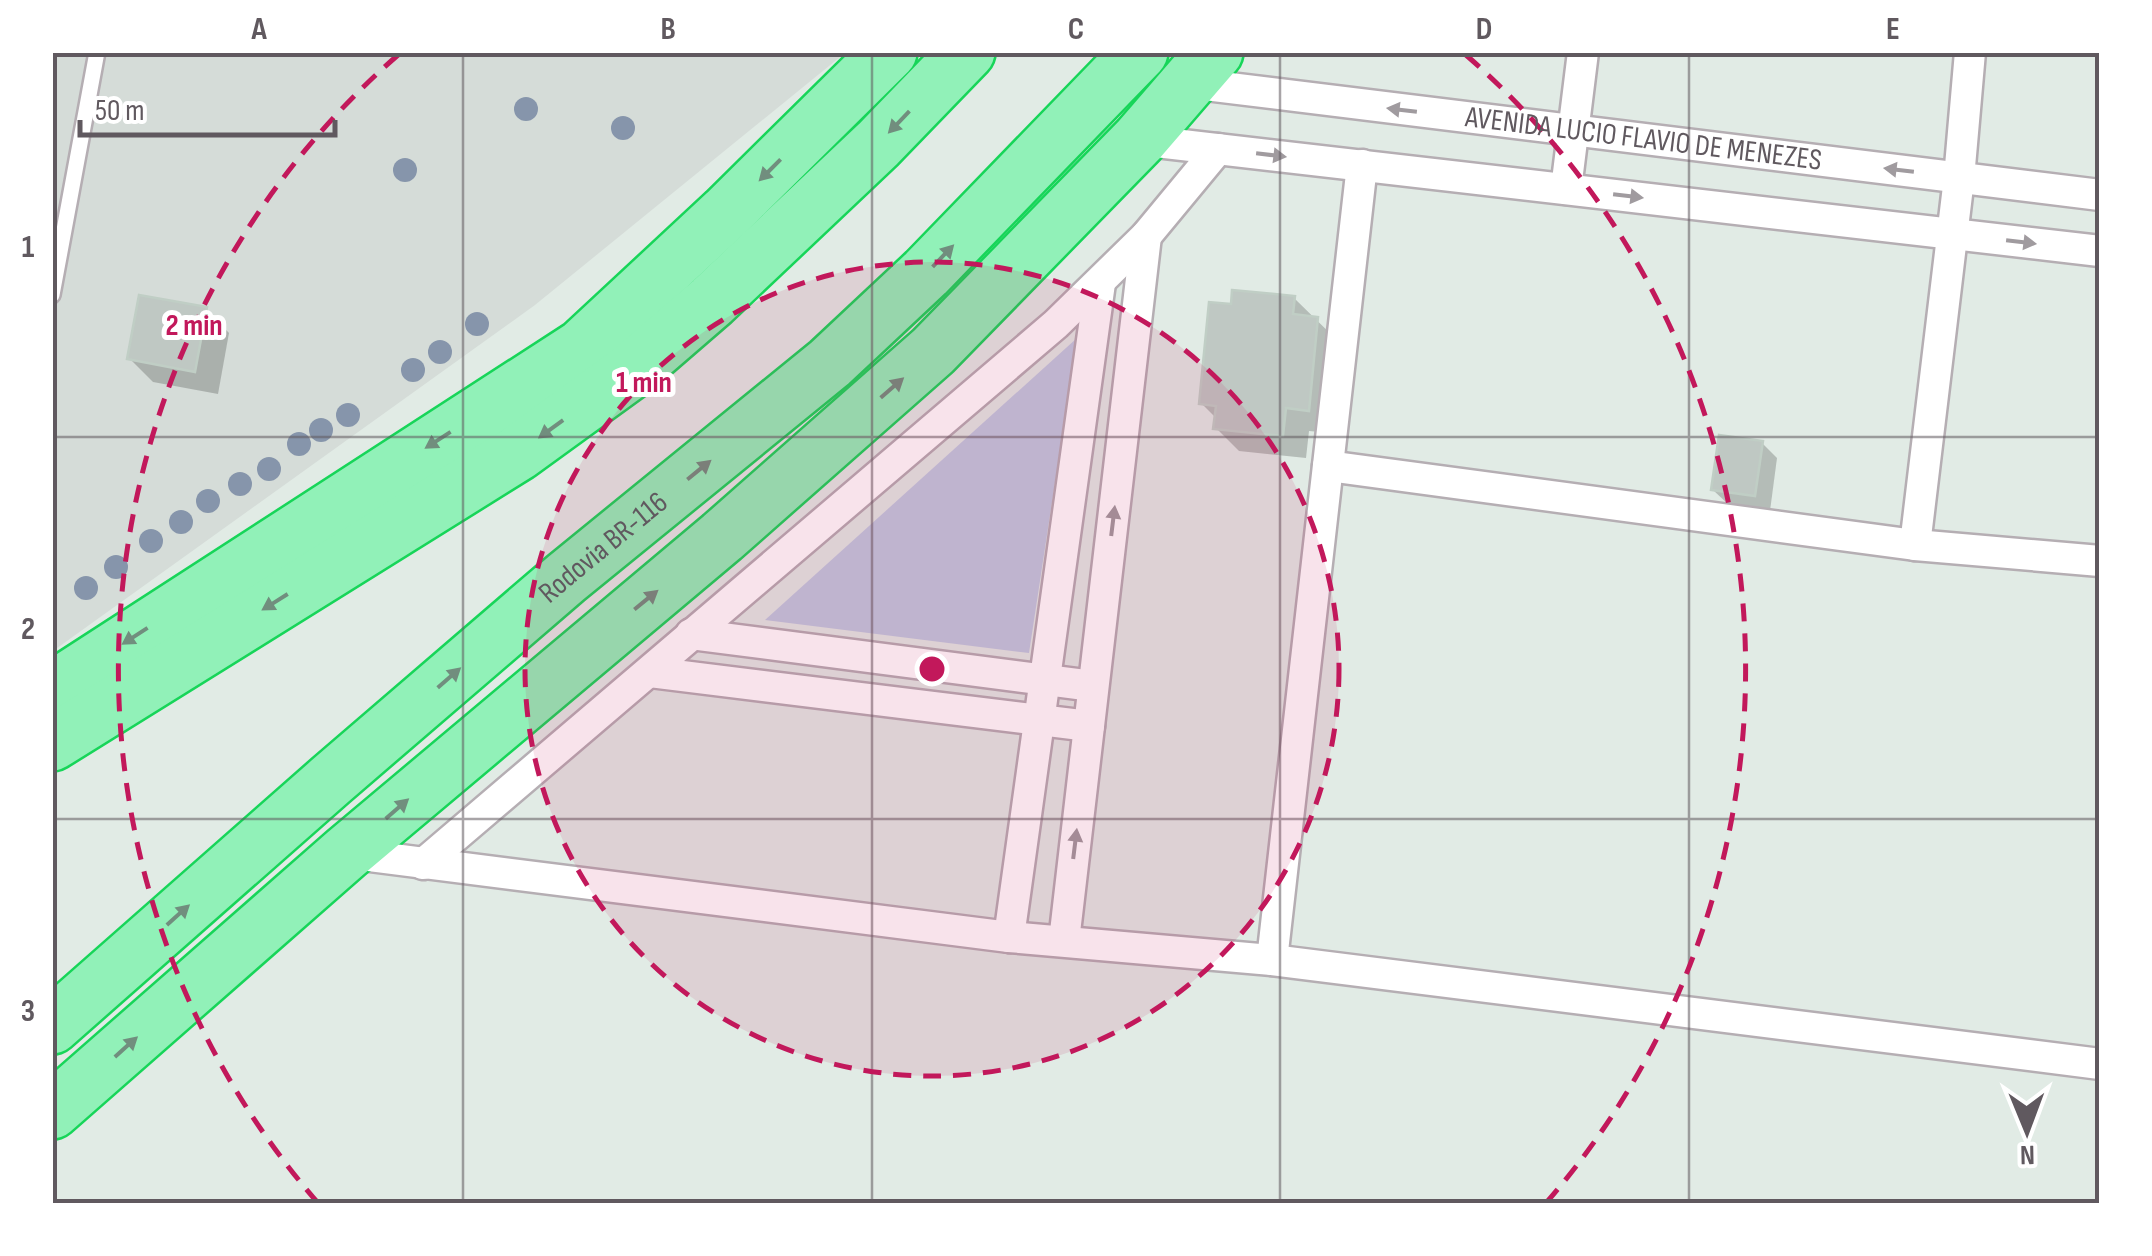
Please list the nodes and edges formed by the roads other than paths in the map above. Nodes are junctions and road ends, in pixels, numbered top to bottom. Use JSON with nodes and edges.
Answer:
{"nodes":[{"id":1,"x":97,"y":52,"type":"edge"},
{"id":2,"x":889,"y":52,"type":"edge"},
{"id":3,"x":967,"y":52,"type":"edge"},
{"id":4,"x":1140,"y":52,"type":"edge"},
{"id":5,"x":1583,"y":52,"type":"edge"},
{"id":6,"x":1970,"y":52,"type":"edge"},
{"id":7,"x":1202,"y":68,"type":"edge"},
{"id":8,"x":1573,"y":130,"type":"junction"},
{"id":9,"x":1139,"y":140,"type":"junction"},
{"id":10,"x":1218,"y":149,"type":"junction"},
{"id":11,"x":1362,"y":165,"type":"junction"},
{"id":12,"x":1959,"y":178,"type":"junction"},
{"id":13,"x":1566,"y":189,"type":"junction"},
{"id":14,"x":2100,"y":195,"type":"edge"},
{"id":15,"x":1952,"y":234,"type":"junction"},
{"id":16,"x":1146,"y":236,"type":"junction"},
{"id":17,"x":2100,"y":250,"type":"edge"},
{"id":18,"x":1100,"y":283,"type":"junction"},
{"id":19,"x":52,"y":295,"type":"edge"},
{"id":20,"x":1328,"y":466,"type":"junction"},
{"id":21,"x":1915,"y":545,"type":"junction"},
{"id":22,"x":2100,"y":561,"type":"edge"},
{"id":23,"x":691,"y":634,"type":"junction"},
{"id":24,"x":650,"y":672,"type":"junction"},
{"id":25,"x":1044,"y":680,"type":"junction"},
{"id":26,"x":1093,"y":686,"type":"junction"},
{"id":27,"x":52,"y":690,"type":"edge"},
{"id":28,"x":1039,"y":720,"type":"junction"},
{"id":29,"x":1089,"y":726,"type":"junction"},
{"id":30,"x":52,"y":743,"type":"edge"},
{"id":31,"x":346,"y":853,"type":"junction"},
{"id":32,"x":422,"y":864,"type":"junction"},
{"id":33,"x":1009,"y":937,"type":"junction"},
{"id":34,"x":1064,"y":941,"type":"junction"},
{"id":35,"x":1272,"y":960,"type":"junction"},
{"id":36,"x":52,"y":1026,"type":"edge"},
{"id":37,"x":2100,"y":1064,"type":"edge"},
{"id":38,"x":52,"y":1110,"type":"edge"}],
"edges":[{"from":1,"to":19,"type":"lane"},
{"from":2,"to":27,"type":"highway","one_way":true},
{"from":3,"to":30,"type":"highway","one_way":true},
{"from":36,"to":4,"type":"highway","name":"Rodovia BR-116","one_way":true},
{"from":5,"to":8,"type":"street"},
{"from":6,"to":12,"type":"street"},
{"from":8,"to":7,"type":"street","name":"AVENIDA LUCIO FLAVIO DE MENEZES","one_way":true},
{"from":7,"to":9,"type":"highway"},
{"from":12,"to":8,"type":"street","name":"AVENIDA LUCIO FLAVIO DE MENEZES","one_way":true},
{"from":8,"to":13,"type":"street"},
{"from":9,"to":10,"type":"street"},
{"from":31,"to":9,"type":"highway","one_way":true},
{"from":10,"to":11,"type":"street","one_way":true},
{"from":10,"to":16,"type":"street"},
{"from":11,"to":13,"type":"street"},
{"from":11,"to":20,"type":"street"},
{"from":12,"to":14,"type":"street","name":"AVENIDA LUCIO FLAVIO DE MENEZES"},
{"from":12,"to":15,"type":"street"},
{"from":13,"to":15,"type":"street","one_way":true},
{"from":15,"to":17,"type":"street","one_way":true},
{"from":15,"to":21,"type":"street"},
{"from":16,"to":18,"type":"street"},
{"from":26,"to":16,"type":"street","one_way":true},
{"from":18,"to":23,"type":"street"},
{"from":18,"to":25,"type":"street"},
{"from":20,"to":21,"type":"street"},
{"from":20,"to":35,"type":"street"},
{"from":21,"to":22,"type":"street"},
{"from":23,"to":24,"type":"street"},
{"from":23,"to":25,"type":"street"},
{"from":24,"to":28,"type":"street"},
{"from":24,"to":32,"type":"street"},
{"from":25,"to":26,"type":"street"},
{"from":25,"to":28,"type":"street"},
{"from":26,"to":29,"type":"street"},
{"from":28,"to":29,"type":"street"},
{"from":28,"to":33,"type":"street"},
{"from":34,"to":29,"type":"street","one_way":true},
{"from":31,"to":32,"type":"street"},
{"from":38,"to":31,"type":"highway","one_way":true},
{"from":32,"to":33,"type":"street"},
{"from":33,"to":34,"type":"street"},
{"from":34,"to":35,"type":"street"},
{"from":35,"to":37,"type":"street"}]}
